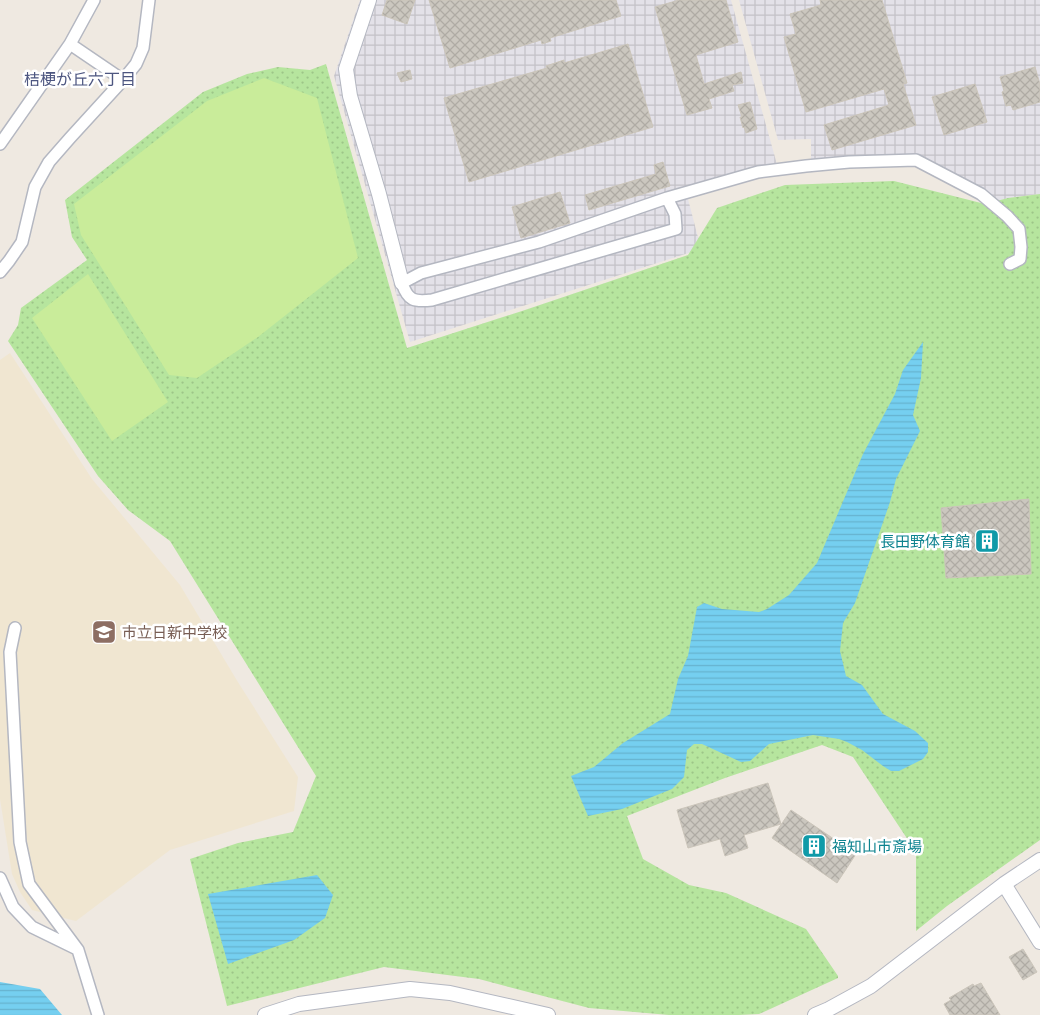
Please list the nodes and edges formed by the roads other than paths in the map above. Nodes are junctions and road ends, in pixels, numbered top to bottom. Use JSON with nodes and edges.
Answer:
{"nodes":[{"id":1,"x":94,"y":0,"type":"edge"},
{"id":2,"x":149,"y":0,"type":"edge"},
{"id":3,"x":370,"y":0,"type":"edge"},
{"id":4,"x":70,"y":44,"type":"junction"},
{"id":5,"x":124,"y":80,"type":"junction"},
{"id":6,"x":0,"y":144,"type":"edge"},
{"id":7,"x":667,"y":198,"type":"junction"},
{"id":8,"x":1010,"y":264,"type":"dead end"},
{"id":9,"x":0,"y":272,"type":"edge"},
{"id":10,"x":402,"y":283,"type":"junction"},
{"id":11,"x":15,"y":628,"type":"dead end"},
{"id":12,"x":1040,"y":860,"type":"edge"},
{"id":13,"x":0,"y":878,"type":"edge"},
{"id":14,"x":1004,"y":884,"type":"junction"},
{"id":15,"x":1040,"y":942,"type":"edge"},
{"id":16,"x":78,"y":950,"type":"junction"},
{"id":17,"x":98,"y":1015,"type":"edge"},
{"id":18,"x":265,"y":1015,"type":"edge"},
{"id":19,"x":548,"y":1015,"type":"edge"},
{"id":20,"x":815,"y":1015,"type":"edge"}],
"edges":[{"from":1,"to":4,"type":"street"},
{"from":2,"to":5,"type":"street"},
{"from":3,"to":10,"type":"street"},
{"from":4,"to":5,"type":"street"},
{"from":4,"to":6,"type":"street"},
{"from":5,"to":9,"type":"street"},
{"from":7,"to":8,"type":"street"},
{"from":7,"to":10,"type":"street"},
{"from":7,"to":10,"type":"street"},
{"from":11,"to":16,"type":"street"},
{"from":12,"to":14,"type":"street"},
{"from":13,"to":16,"type":"street"},
{"from":14,"to":15,"type":"street"},
{"from":14,"to":20,"type":"street"},
{"from":16,"to":17,"type":"street"},
{"from":18,"to":19,"type":"street"}]}
